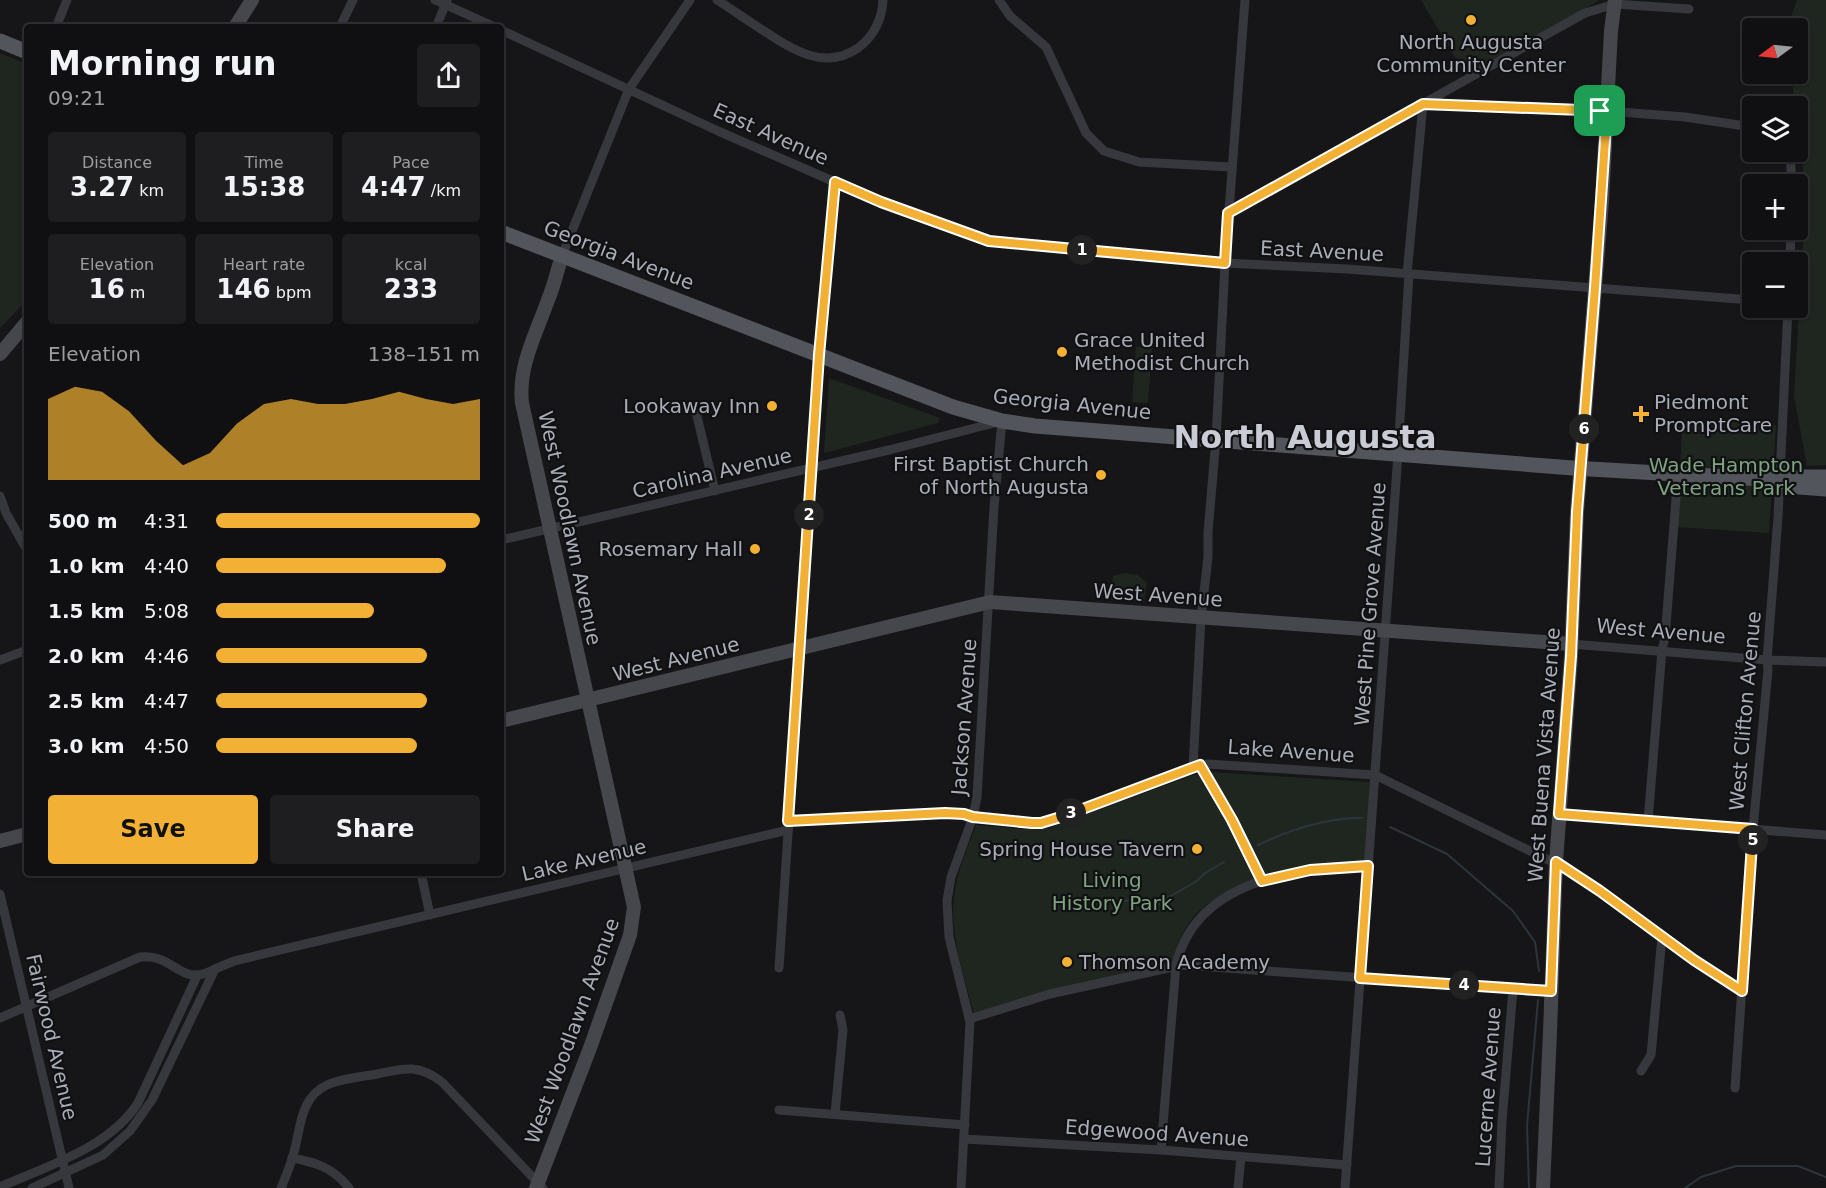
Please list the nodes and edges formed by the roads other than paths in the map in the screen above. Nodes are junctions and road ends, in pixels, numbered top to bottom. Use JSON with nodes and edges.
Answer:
{"nodes":[{"id":1,"x":67,"y":0,"type":"edge"},
{"id":2,"x":252,"y":0,"type":"edge"},
{"id":3,"x":353,"y":0,"type":"edge"},
{"id":4,"x":435,"y":0,"type":"edge"},
{"id":5,"x":690,"y":0,"type":"edge"},
{"id":6,"x":717,"y":0,"type":"edge"},
{"id":7,"x":883,"y":0,"type":"edge"},
{"id":8,"x":999,"y":0,"type":"edge"},
{"id":9,"x":1245,"y":0,"type":"edge"},
{"id":10,"x":446,"y":2,"type":"edge"},
{"id":11,"x":1615,"y":2,"type":"edge"},
{"id":12,"x":1689,"y":9,"type":"dead end"},
{"id":13,"x":57,"y":24,"type":"edge"},
{"id":14,"x":237,"y":24,"type":"edge"},
{"id":15,"x":341,"y":24,"type":"edge"},
{"id":16,"x":437,"y":24,"type":"edge"},
{"id":17,"x":489,"y":24,"type":"edge"},
{"id":18,"x":504,"y":31,"type":"edge"},
{"id":19,"x":0,"y":42,"type":"edge"},
{"id":20,"x":24,"y":51,"type":"edge"},
{"id":21,"x":629,"y":89,"type":"junction"},
{"id":22,"x":1423,"y":104,"type":"junction"},
{"id":23,"x":1607,"y":111,"type":"junction"},
{"id":24,"x":1742,"y":126,"type":"edge"},
{"id":25,"x":1232,"y":167,"type":"junction"},
{"id":26,"x":835,"y":182,"type":"junction"},
{"id":27,"x":1228,"y":213,"type":"junction"},
{"id":28,"x":504,"y":233,"type":"edge"},
{"id":29,"x":562,"y":256,"type":"junction"},
{"id":30,"x":1225,"y":263,"type":"junction"},
{"id":31,"x":1408,"y":274,"type":"junction"},
{"id":32,"x":1595,"y":288,"type":"junction"},
{"id":33,"x":1742,"y":299,"type":"edge"},
{"id":34,"x":1788,"y":318,"type":"edge"},
{"id":35,"x":24,"y":326,"type":"edge"},
{"id":36,"x":0,"y":354,"type":"edge"},
{"id":37,"x":819,"y":355,"type":"junction"},
{"id":38,"x":695,"y":408,"type":"dead end"},
{"id":39,"x":1002,"y":421,"type":"junction"},
{"id":40,"x":1216,"y":440,"type":"junction"},
{"id":41,"x":1398,"y":453,"type":"junction"},
{"id":42,"x":812,"y":468,"type":"junction"},
{"id":43,"x":1581,"y":468,"type":"junction"},
{"id":44,"x":1678,"y":473,"type":"junction"},
{"id":45,"x":1826,"y":477,"type":"edge"},
{"id":46,"x":1780,"y":480,"type":"junction"},
{"id":47,"x":1826,"y":489,"type":"edge"},
{"id":48,"x":715,"y":491,"type":"junction"},
{"id":49,"x":0,"y":496,"type":"edge"},
{"id":50,"x":550,"y":529,"type":"junction"},
{"id":51,"x":504,"y":539,"type":"edge"},
{"id":52,"x":24,"y":545,"type":"edge"},
{"id":53,"x":990,"y":602,"type":"junction"},
{"id":54,"x":1201,"y":618,"type":"junction"},
{"id":55,"x":1385,"y":631,"type":"junction"},
{"id":56,"x":1571,"y":644,"type":"junction"},
{"id":57,"x":800,"y":648,"type":"junction"},
{"id":58,"x":1662,"y":650,"type":"junction"},
{"id":59,"x":24,"y":651,"type":"edge"},
{"id":60,"x":0,"y":660,"type":"edge"},
{"id":61,"x":1767,"y":660,"type":"junction"},
{"id":62,"x":1826,"y":662,"type":"edge"},
{"id":63,"x":588,"y":701,"type":"junction"},
{"id":64,"x":504,"y":721,"type":"edge"},
{"id":65,"x":1196,"y":766,"type":"junction"},
{"id":66,"x":1375,"y":775,"type":"junction"},
{"id":67,"x":1559,"y":814,"type":"junction"},
{"id":68,"x":973,"y":817,"type":"junction"},
{"id":69,"x":1648,"y":821,"type":"junction"},
{"id":70,"x":788,"y":826,"type":"junction"},
{"id":71,"x":1753,"y":829,"type":"junction"},
{"id":72,"x":24,"y":835,"type":"edge"},
{"id":73,"x":1826,"y":835,"type":"edge"},
{"id":74,"x":0,"y":841,"type":"edge"},
{"id":75,"x":1556,"y":862,"type":"junction"},
{"id":76,"x":1368,"y":866,"type":"junction"},
{"id":77,"x":627,"y":869,"type":"junction"},
{"id":78,"x":423,"y":876,"type":"edge"},
{"id":79,"x":1262,"y":881,"type":"junction"},
{"id":80,"x":0,"y":894,"type":"edge"},
{"id":81,"x":430,"y":915,"type":"junction"},
{"id":82,"x":1662,"y":937,"type":"junction"},
{"id":83,"x":1176,"y":966,"type":"junction"},
{"id":84,"x":779,"y":968,"type":"dead end"},
{"id":85,"x":215,"y":969,"type":"junction"},
{"id":86,"x":197,"y":976,"type":"junction"},
{"id":87,"x":1360,"y":978,"type":"junction"},
{"id":88,"x":1513,"y":989,"type":"junction"},
{"id":89,"x":1551,"y":991,"type":"junction"},
{"id":90,"x":1742,"y":991,"type":"junction"},
{"id":91,"x":27,"y":1006,"type":"junction"},
{"id":92,"x":840,"y":1016,"type":"dead end"},
{"id":93,"x":0,"y":1018,"type":"edge"},
{"id":94,"x":969,"y":1019,"type":"junction"},
{"id":95,"x":1641,"y":1071,"type":"dead end"},
{"id":96,"x":1735,"y":1088,"type":"dead end"},
{"id":97,"x":779,"y":1110,"type":"dead end"},
{"id":98,"x":835,"y":1114,"type":"junction"},
{"id":99,"x":965,"y":1125,"type":"junction"},
{"id":100,"x":964,"y":1139,"type":"junction"},
{"id":101,"x":1161,"y":1150,"type":"junction"},
{"id":102,"x":1241,"y":1157,"type":"junction"},
{"id":103,"x":292,"y":1158,"type":"junction"},
{"id":104,"x":63,"y":1159,"type":"junction"},
{"id":105,"x":1347,"y":1165,"type":"junction"},
{"id":106,"x":66,"y":1173,"type":"junction"},
{"id":107,"x":539,"y":1186,"type":"edge"},
{"id":108,"x":0,"y":1187,"type":"edge"},
{"id":109,"x":32,"y":1188,"type":"edge"},
{"id":110,"x":69,"y":1188,"type":"edge"},
{"id":111,"x":281,"y":1188,"type":"edge"},
{"id":112,"x":349,"y":1188,"type":"edge"},
{"id":113,"x":961,"y":1188,"type":"edge"},
{"id":114,"x":1238,"y":1188,"type":"edge"},
{"id":115,"x":1345,"y":1188,"type":"edge"},
{"id":116,"x":1499,"y":1188,"type":"edge"},
{"id":117,"x":1543,"y":1188,"type":"edge"}],
"edges":[{"from":1,"to":13,"type":"street"},
{"from":2,"to":14,"type":"street"},
{"from":3,"to":15,"type":"street"},
{"from":4,"to":10,"type":"street"},
{"from":5,"to":21,"type":"street"},
{"from":6,"to":7,"type":"street"},
{"from":8,"to":25,"type":"street"},
{"from":9,"to":25,"type":"street"},
{"from":10,"to":16,"type":"street"},
{"from":10,"to":17,"type":"street"},
{"from":11,"to":12,"type":"street"},
{"from":11,"to":22,"type":"street"},
{"from":11,"to":23,"type":"street","name":"West Buena Vista Avenue"},
{"from":18,"to":21,"type":"street","name":"East Avenue"},
{"from":19,"to":20,"type":"main road"},
{"from":21,"to":26,"type":"street","name":"East Avenue"},
{"from":21,"to":29,"type":"street"},
{"from":22,"to":23,"type":"street"},
{"from":22,"to":27,"type":"street"},
{"from":22,"to":31,"type":"street","name":"West Pine Grove Avenue"},
{"from":23,"to":24,"type":"street"},
{"from":23,"to":32,"type":"street","name":"West Buena Vista Avenue"},
{"from":25,"to":27,"type":"street"},
{"from":26,"to":30,"type":"street","name":"East Avenue"},
{"from":26,"to":37,"type":"street"},
{"from":27,"to":30,"type":"street"},
{"from":28,"to":29,"type":"main road","name":"Georgia Avenue"},
{"from":29,"to":37,"type":"main road","name":"Georgia Avenue"},
{"from":29,"to":50,"type":"street","name":"West Woodlawn Avenue"},
{"from":30,"to":31,"type":"street","name":"East Avenue"},
{"from":30,"to":40,"type":"street"},
{"from":31,"to":32,"type":"street","name":"East Avenue"},
{"from":31,"to":41,"type":"street","name":"West Pine Grove Avenue"},
{"from":32,"to":33,"type":"street","name":"East Avenue"},
{"from":32,"to":43,"type":"street","name":"West Buena Vista Avenue"},
{"from":34,"to":46,"type":"street","name":"West Clifton Avenue"},
{"from":35,"to":36,"type":"street"},
{"from":37,"to":39,"type":"main road","name":"Georgia Avenue"},
{"from":37,"to":42,"type":"street"},
{"from":38,"to":48,"type":"street"},
{"from":39,"to":40,"type":"main road","name":"Georgia Avenue"},
{"from":39,"to":42,"type":"street","name":"Carolina Avenue"},
{"from":39,"to":53,"type":"street","name":"Jackson Avenue"},
{"from":40,"to":41,"type":"main road","name":"Georgia Avenue"},
{"from":40,"to":54,"type":"street"},
{"from":41,"to":43,"type":"main road","name":"Georgia Avenue"},
{"from":41,"to":55,"type":"street","name":"West Pine Grove Avenue"},
{"from":42,"to":48,"type":"street","name":"Carolina Avenue"},
{"from":42,"to":57,"type":"street"},
{"from":43,"to":44,"type":"main road","name":"Georgia Avenue"},
{"from":43,"to":56,"type":"street","name":"West Buena Vista Avenue"},
{"from":44,"to":46,"type":"main road","name":"Georgia Avenue"},
{"from":44,"to":58,"type":"street"},
{"from":45,"to":46,"type":"main road","name":"Georgia Avenue"},
{"from":46,"to":47,"type":"main road","name":"Georgia Avenue"},
{"from":46,"to":61,"type":"street","name":"West Clifton Avenue"},
{"from":48,"to":50,"type":"street","name":"Carolina Avenue"},
{"from":49,"to":52,"type":"street"},
{"from":50,"to":51,"type":"street","name":"Carolina Avenue"},
{"from":50,"to":63,"type":"street","name":"West Woodlawn Avenue"},
{"from":53,"to":54,"type":"street","name":"West Avenue"},
{"from":53,"to":57,"type":"street","name":"West Avenue"},
{"from":53,"to":68,"type":"street","name":"Jackson Avenue"},
{"from":54,"to":55,"type":"street","name":"West Avenue"},
{"from":54,"to":65,"type":"street"},
{"from":55,"to":56,"type":"street","name":"West Avenue"},
{"from":55,"to":66,"type":"street","name":"West Pine Grove Avenue"},
{"from":56,"to":58,"type":"street","name":"West Avenue"},
{"from":56,"to":67,"type":"street","name":"West Buena Vista Avenue"},
{"from":57,"to":63,"type":"street","name":"West Avenue"},
{"from":57,"to":70,"type":"street"},
{"from":58,"to":61,"type":"street","name":"West Avenue"},
{"from":58,"to":69,"type":"street"},
{"from":59,"to":60,"type":"street"},
{"from":61,"to":62,"type":"street","name":"West Avenue"},
{"from":61,"to":71,"type":"street","name":"West Clifton Avenue"},
{"from":63,"to":64,"type":"street","name":"West Avenue"},
{"from":63,"to":77,"type":"street","name":"West Woodlawn Avenue"},
{"from":65,"to":66,"type":"street","name":"Lake Avenue"},
{"from":65,"to":68,"type":"street","name":"Lake Avenue"},
{"from":65,"to":79,"type":"street"},
{"from":66,"to":75,"type":"street","name":"Lake Avenue"},
{"from":66,"to":76,"type":"street","name":"West Pine Grove Avenue"},
{"from":67,"to":69,"type":"street"},
{"from":67,"to":75,"type":"street","name":"West Buena Vista Avenue"},
{"from":68,"to":70,"type":"street","name":"Lake Avenue"},
{"from":68,"to":94,"type":"street","name":"Jackson Avenue"},
{"from":69,"to":71,"type":"street"},
{"from":70,"to":77,"type":"street","name":"Lake Avenue"},
{"from":70,"to":84,"type":"street"},
{"from":71,"to":73,"type":"street"},
{"from":71,"to":90,"type":"street","name":"West Clifton Avenue"},
{"from":72,"to":74,"type":"street"},
{"from":75,"to":82,"type":"street","name":"Lake Avenue"},
{"from":75,"to":89,"type":"street","name":"West Buena Vista Avenue"},
{"from":76,"to":79,"type":"street"},
{"from":76,"to":87,"type":"street","name":"West Pine Grove Avenue"},
{"from":77,"to":81,"type":"street","name":"Lake Avenue"},
{"from":77,"to":107,"type":"street","name":"West Woodlawn Avenue"},
{"from":78,"to":81,"type":"street"},
{"from":79,"to":83,"type":"street"},
{"from":80,"to":91,"type":"street","name":"Fairwood Avenue"},
{"from":81,"to":85,"type":"street","name":"Lake Avenue"},
{"from":82,"to":90,"type":"street","name":"Lake Avenue"},
{"from":82,"to":95,"type":"street"},
{"from":83,"to":87,"type":"street"},
{"from":83,"to":94,"type":"street"},
{"from":83,"to":101,"type":"street"},
{"from":85,"to":86,"type":"street","name":"Lake Avenue"},
{"from":85,"to":106,"type":"street"},
{"from":86,"to":91,"type":"street"},
{"from":86,"to":104,"type":"street"},
{"from":87,"to":88,"type":"street"},
{"from":87,"to":105,"type":"street","name":"West Pine Grove Avenue"},
{"from":88,"to":89,"type":"street"},
{"from":88,"to":116,"type":"street","name":"Lucerne Avenue"},
{"from":89,"to":117,"type":"street","name":"West Buena Vista Avenue"},
{"from":90,"to":96,"type":"street","name":"West Clifton Avenue"},
{"from":91,"to":93,"type":"street"},
{"from":91,"to":104,"type":"street","name":"Fairwood Avenue"},
{"from":92,"to":98,"type":"street"},
{"from":94,"to":99,"type":"street","name":"Jackson Avenue"},
{"from":97,"to":98,"type":"street"},
{"from":98,"to":99,"type":"street"},
{"from":99,"to":100,"type":"street","name":"Jackson Avenue"},
{"from":100,"to":101,"type":"street","name":"Edgewood Avenue"},
{"from":100,"to":113,"type":"street","name":"Jackson Avenue"},
{"from":101,"to":102,"type":"street","name":"Edgewood Avenue"},
{"from":102,"to":105,"type":"street","name":"Edgewood Avenue"},
{"from":102,"to":114,"type":"street"},
{"from":103,"to":107,"type":"street"},
{"from":103,"to":111,"type":"street"},
{"from":103,"to":112,"type":"street"},
{"from":104,"to":106,"type":"street","name":"Fairwood Avenue"},
{"from":104,"to":108,"type":"street"},
{"from":105,"to":115,"type":"street","name":"West Pine Grove Avenue"},
{"from":106,"to":109,"type":"street"},
{"from":106,"to":110,"type":"street","name":"Fairwood Avenue"}]}
